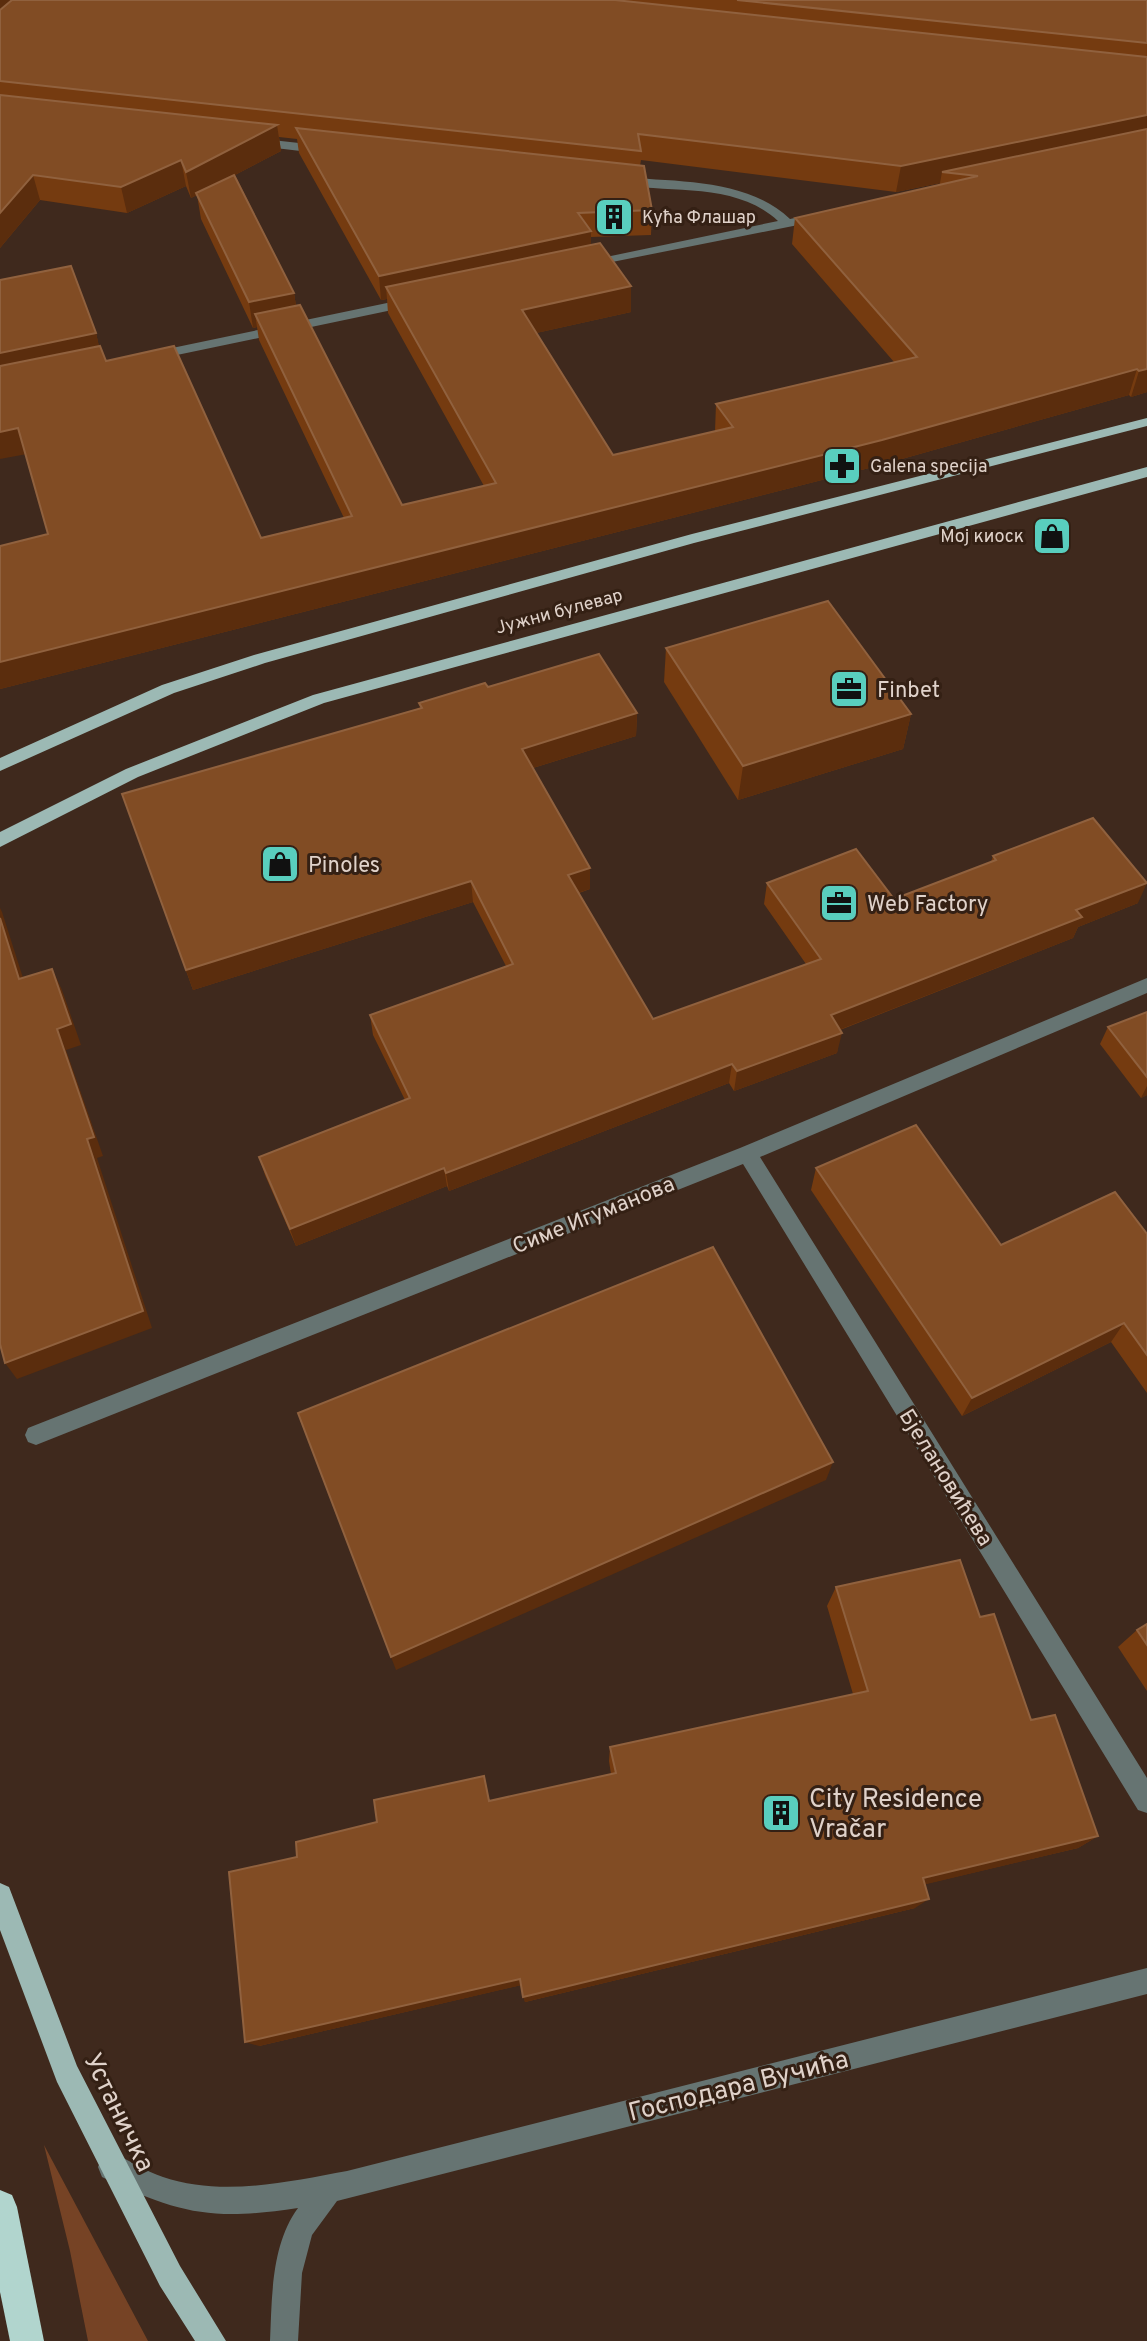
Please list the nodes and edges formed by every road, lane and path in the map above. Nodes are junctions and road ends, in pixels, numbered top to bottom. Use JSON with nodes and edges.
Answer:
{"nodes":[{"id":1,"x":237,"y":140,"type":"edge"},
{"id":2,"x":347,"y":152,"type":"edge"},
{"id":3,"x":609,"y":180,"type":"edge"},
{"id":4,"x":832,"y":214,"type":"edge"},
{"id":5,"x":787,"y":223,"type":"junction"},
{"id":6,"x":571,"y":268,"type":"edge"},
{"id":7,"x":432,"y":297,"type":"edge"},
{"id":8,"x":139,"y":359,"type":"edge"},
{"id":9,"x":1147,"y":422,"type":"edge"},
{"id":10,"x":1147,"y":472,"type":"edge"},
{"id":11,"x":0,"y":765,"type":"edge"},
{"id":12,"x":0,"y":840,"type":"edge"},
{"id":13,"x":1147,"y":985,"type":"edge"},
{"id":14,"x":747,"y":1154,"type":"junction"},
{"id":15,"x":36,"y":1435,"type":"dead end"},
{"id":16,"x":1147,"y":1801,"type":"edge"},
{"id":17,"x":0,"y":1896,"type":"edge"},
{"id":18,"x":1147,"y":1981,"type":"edge"},
{"id":19,"x":112,"y":2167,"type":"junction"},
{"id":20,"x":329,"y":2188,"type":"junction"},
{"id":21,"x":0,"y":2207,"type":"edge"},
{"id":22,"x":27,"y":2341,"type":"edge"},
{"id":23,"x":212,"y":2341,"type":"edge"},
{"id":24,"x":284,"y":2341,"type":"edge"}],
"edges":[{"from":1,"to":2,"type":"street"},
{"from":3,"to":5,"type":"street"},
{"from":4,"to":5,"type":"street"},
{"from":5,"to":6,"type":"street"},
{"from":7,"to":8,"type":"street"},
{"from":9,"to":11,"type":"main road","name":"Јужни булевар"},
{"from":10,"to":12,"type":"main road","name":"Јужни булевар"},
{"from":13,"to":14,"type":"street","name":"Симе Игуманова"},
{"from":14,"to":15,"type":"street","name":"Симе Игуманова"},
{"from":14,"to":16,"type":"street","name":"Бјелановићева"},
{"from":17,"to":19,"type":"main road","name":"Устаничка"},
{"from":18,"to":20,"type":"street","name":"Господара Вучића"},
{"from":19,"to":20,"type":"street","name":"Господара Вучића"},
{"from":19,"to":23,"type":"main road","name":"Устаничка"},
{"from":20,"to":24,"type":"street"},
{"from":21,"to":22,"type":"highway"}]}
